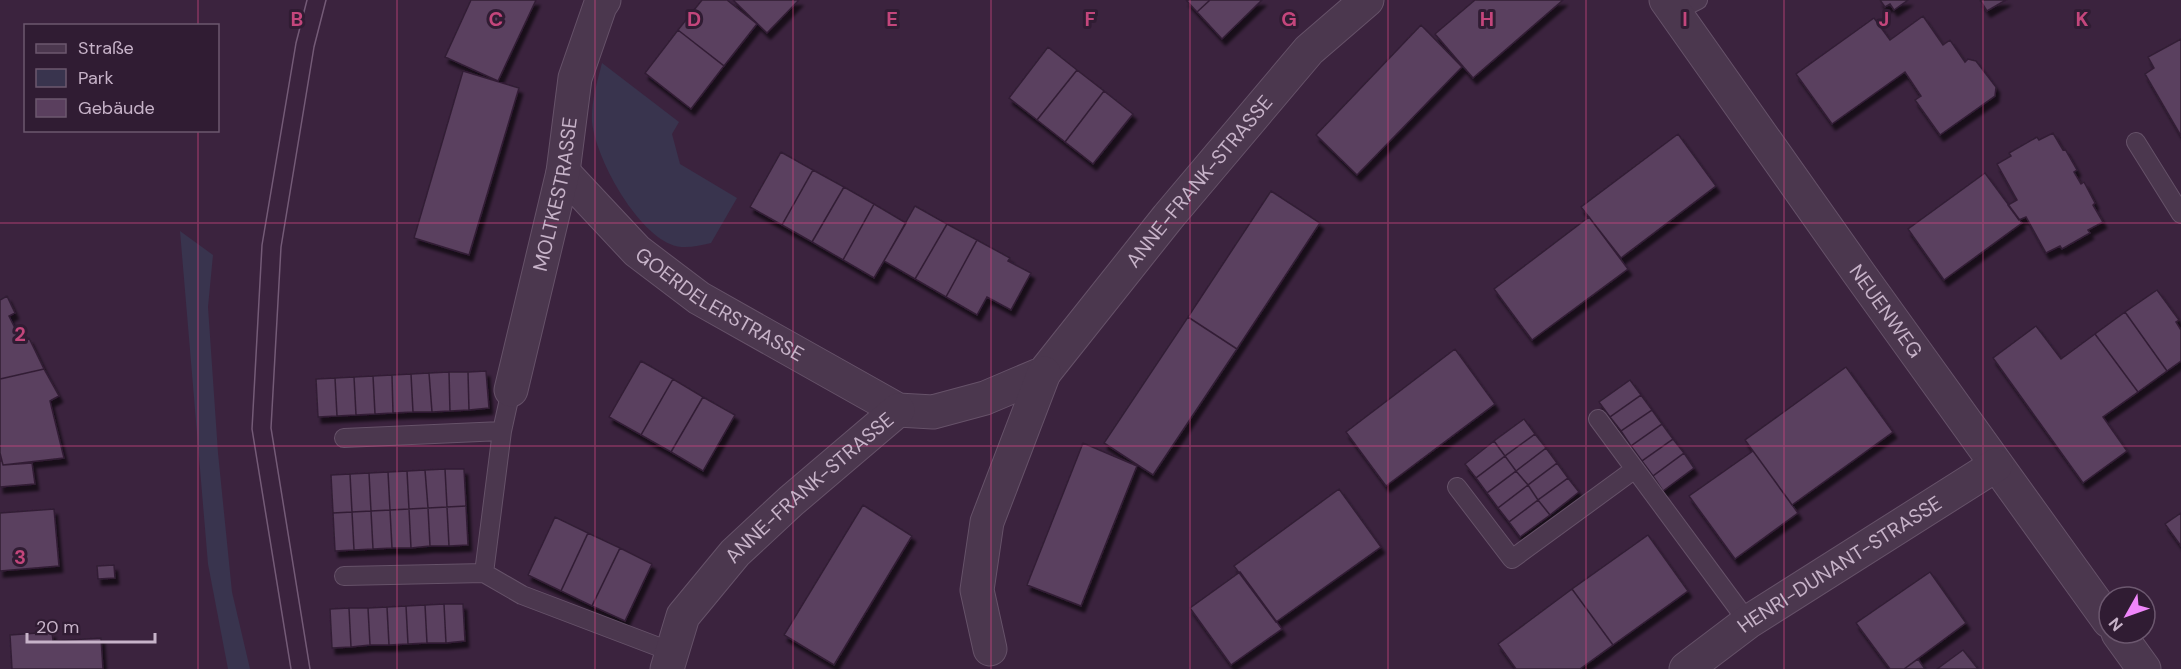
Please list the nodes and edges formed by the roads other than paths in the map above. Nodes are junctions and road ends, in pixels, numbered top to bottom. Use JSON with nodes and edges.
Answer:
{"nodes":[{"id":1,"x":604,"y":0,"type":"edge"},
{"id":2,"x":1367,"y":0,"type":"edge"},
{"id":3,"x":1679,"y":4,"type":"edge"},
{"id":4,"x":2136,"y":142,"type":"dead end"},
{"id":5,"x":563,"y":172,"type":"junction"},
{"id":6,"x":2181,"y":214,"type":"edge"},
{"id":7,"x":1044,"y":373,"type":"junction"},
{"id":8,"x":511,"y":390,"type":"joint"},
{"id":9,"x":898,"y":410,"type":"junction"},
{"id":10,"x":1598,"y":419,"type":"dead end"},
{"id":11,"x":502,"y":431,"type":"junction"},
{"id":12,"x":344,"y":438,"type":"dead end"},
{"id":13,"x":1996,"y":465,"type":"junction"},
{"id":14,"x":1635,"y":469,"type":"junction"},
{"id":15,"x":1457,"y":487,"type":"dead end"},
{"id":16,"x":484,"y":573,"type":"junction"},
{"id":17,"x":344,"y":576,"type":"dead end"},
{"id":18,"x":2097,"y":604,"type":"edge"},
{"id":19,"x":1748,"y":622,"type":"junction"},
{"id":20,"x":2127,"y":645,"type":"edge"},
{"id":21,"x":990,"y":649,"type":"dead end"},
{"id":22,"x":670,"y":660,"type":"edge"},
{"id":23,"x":1686,"y":669,"type":"edge"},
{"id":24,"x":2144,"y":669,"type":"edge"}],
"edges":[{"from":1,"to":5,"type":"street","name":"MOLTKESTRASSE"},
{"from":2,"to":7,"type":"street","name":"ANNE-FRANK-STRASSE"},
{"from":3,"to":13,"type":"street","name":"NEUENWEG"},
{"from":4,"to":6,"type":"lane"},
{"from":5,"to":8,"type":"street","name":"MOLTKESTRASSE"},
{"from":5,"to":9,"type":"street","name":"GOERDELERSTRASSE"},
{"from":7,"to":9,"type":"street","name":"ANNE-FRANK-STRASSE"},
{"from":7,"to":21,"type":"street","name":"ANNE-FRANK-STRASSE"},
{"from":8,"to":11,"type":"lane"},
{"from":9,"to":22,"type":"street","name":"ANNE-FRANK-STRASSE"},
{"from":10,"to":14,"type":"lane"},
{"from":11,"to":12,"type":"lane"},
{"from":11,"to":16,"type":"lane"},
{"from":13,"to":18,"type":"street","name":"NEUENWEG"},
{"from":13,"to":19,"type":"street","name":"HENRI-DUNANT-STRASSE"},
{"from":14,"to":15,"type":"lane"},
{"from":14,"to":19,"type":"lane"},
{"from":16,"to":17,"type":"lane"},
{"from":16,"to":22,"type":"lane"},
{"from":19,"to":23,"type":"street","name":"HENRI-DUNANT-STRASSE"},
{"from":20,"to":24,"type":"street"}]}
